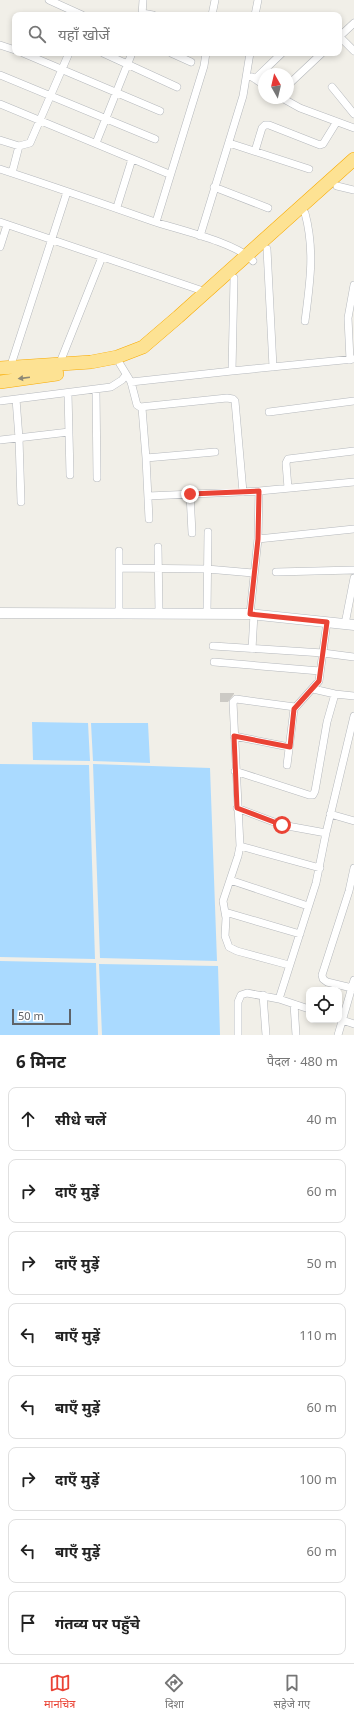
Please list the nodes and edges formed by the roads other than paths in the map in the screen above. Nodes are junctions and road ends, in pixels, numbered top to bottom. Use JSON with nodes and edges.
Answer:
{"nodes":[{"id":1,"x":49,"y":0,"type":"edge"},
{"id":2,"x":143,"y":0,"type":"edge"},
{"id":3,"x":215,"y":0,"type":"edge"},
{"id":4,"x":258,"y":0,"type":"edge"},
{"id":5,"x":75,"y":12,"type":"edge"},
{"id":6,"x":142,"y":12,"type":"edge"},
{"id":7,"x":213,"y":12,"type":"edge"},
{"id":8,"x":256,"y":12,"type":"edge"},
{"id":9,"x":354,"y":23,"type":"edge"},
{"id":10,"x":342,"y":34,"type":"edge"},
{"id":11,"x":342,"y":38,"type":"edge"},
{"id":12,"x":0,"y":45,"type":"edge"},
{"id":13,"x":12,"y":49,"type":"edge"},
{"id":14,"x":354,"y":51,"type":"edge"},
{"id":15,"x":29,"y":56,"type":"edge"},
{"id":16,"x":68,"y":56,"type":"edge"},
{"id":17,"x":110,"y":56,"type":"edge"},
{"id":18,"x":131,"y":56,"type":"edge"},
{"id":19,"x":178,"y":56,"type":"edge"},
{"id":20,"x":205,"y":56,"type":"edge"},
{"id":21,"x":250,"y":56,"type":"edge"},
{"id":22,"x":279,"y":56,"type":"edge"},
{"id":23,"x":319,"y":56,"type":"edge"},
{"id":24,"x":191,"y":62,"type":"dead end"},
{"id":25,"x":128,"y":64,"type":"junction"},
{"id":26,"x":61,"y":70,"type":"junction"},
{"id":27,"x":247,"y":74,"type":"junction"},
{"id":28,"x":0,"y":75,"type":"edge"},
{"id":29,"x":255,"y":79,"type":"junction"},
{"id":30,"x":294,"y":79,"type":"edge"},
{"id":31,"x":258,"y":81,"type":"edge"},
{"id":32,"x":178,"y":87,"type":"dead end"},
{"id":33,"x":332,"y":87,"type":"dead end"},
{"id":34,"x":117,"y":92,"type":"junction"},
{"id":35,"x":51,"y":95,"type":"junction"},
{"id":36,"x":0,"y":104,"type":"edge"},
{"id":37,"x":293,"y":104,"type":"edge"},
{"id":38,"x":160,"y":111,"type":"dead end"},
{"id":39,"x":354,"y":114,"type":"edge"},
{"id":40,"x":107,"y":118,"type":"junction"},
{"id":41,"x":41,"y":120,"type":"junction"},
{"id":42,"x":336,"y":123,"type":"junction"},
{"id":43,"x":354,"y":128,"type":"edge"},
{"id":44,"x":155,"y":139,"type":"dead end"},
{"id":45,"x":0,"y":140,"type":"edge"},
{"id":46,"x":96,"y":143,"type":"junction"},
{"id":47,"x":229,"y":143,"type":"junction"},
{"id":48,"x":19,"y":146,"type":"junction"},
{"id":49,"x":255,"y":151,"type":"junction"},
{"id":50,"x":132,"y":159,"type":"junction"},
{"id":51,"x":354,"y":159,"type":"edge"},
{"id":52,"x":0,"y":169,"type":"edge"},
{"id":53,"x":309,"y":169,"type":"dead end"},
{"id":54,"x":354,"y":170,"type":"edge"},
{"id":55,"x":12,"y":173,"type":"junction"},
{"id":56,"x":169,"y":174,"type":"junction"},
{"id":57,"x":337,"y":186,"type":"junction"},
{"id":58,"x":214,"y":187,"type":"junction"},
{"id":59,"x":354,"y":190,"type":"edge"},
{"id":60,"x":67,"y":192,"type":"junction"},
{"id":61,"x":117,"y":207,"type":"junction"},
{"id":62,"x":268,"y":208,"type":"dead end"},
{"id":63,"x":306,"y":213,"type":"junction"},
{"id":64,"x":156,"y":222,"type":"junction"},
{"id":65,"x":4,"y":223,"type":"edge"},
{"id":66,"x":200,"y":236,"type":"junction"},
{"id":67,"x":52,"y":240,"type":"junction"},
{"id":68,"x":0,"y":247,"type":"edge"},
{"id":69,"x":267,"y":249,"type":"junction"},
{"id":70,"x":102,"y":257,"type":"junction"},
{"id":71,"x":250,"y":258,"type":"junction"},
{"id":72,"x":234,"y":278,"type":"junction"},
{"id":73,"x":354,"y":285,"type":"edge"},
{"id":74,"x":206,"y":292,"type":"junction"},
{"id":75,"x":305,"y":320,"type":"dead end"},
{"id":76,"x":352,"y":359,"type":"edge"},
{"id":77,"x":59,"y":365,"type":"junction"},
{"id":78,"x":273,"y":367,"type":"junction"},
{"id":79,"x":5,"y":368,"type":"edge"},
{"id":80,"x":123,"y":370,"type":"junction"},
{"id":81,"x":232,"y":370,"type":"junction"},
{"id":82,"x":0,"y":382,"type":"edge"},
{"id":83,"x":131,"y":382,"type":"junction"},
{"id":84,"x":96,"y":390,"type":"junction"},
{"id":85,"x":68,"y":393,"type":"junction"},
{"id":86,"x":16,"y":398,"type":"junction"},
{"id":87,"x":0,"y":400,"type":"edge"},
{"id":88,"x":354,"y":400,"type":"edge"},
{"id":89,"x":142,"y":408,"type":"junction"},
{"id":90,"x":269,"y":412,"type":"dead end"},
{"id":91,"x":69,"y":432,"type":"junction"},
{"id":92,"x":19,"y":438,"type":"junction"},
{"id":93,"x":0,"y":440,"type":"edge"},
{"id":94,"x":354,"y":451,"type":"edge"},
{"id":95,"x":215,"y":452,"type":"dead end"},
{"id":96,"x":146,"y":458,"type":"junction"},
{"id":97,"x":70,"y":475,"type":"dead end"},
{"id":98,"x":97,"y":478,"type":"dead end"},
{"id":99,"x":354,"y":482,"type":"edge"},
{"id":100,"x":288,"y":488,"type":"junction"},
{"id":101,"x":259,"y":491,"type":"junction"},
{"id":102,"x":243,"y":492,"type":"junction"},
{"id":103,"x":190,"y":494,"type":"junction"},
{"id":104,"x":148,"y":496,"type":"junction"},
{"id":105,"x":21,"y":502,"type":"dead end"},
{"id":106,"x":149,"y":519,"type":"dead end"},
{"id":107,"x":354,"y":529,"type":"edge"},
{"id":108,"x":208,"y":532,"type":"dead end"},
{"id":109,"x":192,"y":533,"type":"dead end"},
{"id":110,"x":258,"y":539,"type":"junction"},
{"id":111,"x":158,"y":547,"type":"dead end"},
{"id":112,"x":119,"y":551,"type":"dead end"},
{"id":113,"x":119,"y":568,"type":"junction"},
{"id":114,"x":157,"y":568,"type":"junction"},
{"id":115,"x":207,"y":569,"type":"junction"},
{"id":116,"x":354,"y":570,"type":"edge"},
{"id":117,"x":276,"y":572,"type":"dead end"},
{"id":118,"x":254,"y":573,"type":"junction"},
{"id":119,"x":354,"y":578,"type":"edge"},
{"id":120,"x":353,"y":589,"type":"edge"},
{"id":121,"x":0,"y":613,"type":"edge"},
{"id":122,"x":119,"y":613,"type":"junction"},
{"id":123,"x":159,"y":613,"type":"junction"},
{"id":124,"x":207,"y":613,"type":"junction"},
{"id":125,"x":252,"y":614,"type":"junction"},
{"id":126,"x":327,"y":622,"type":"junction"},
{"id":127,"x":349,"y":624,"type":"edge"},
{"id":128,"x":213,"y":646,"type":"dead end"},
{"id":129,"x":252,"y":649,"type":"junction"},
{"id":130,"x":323,"y":654,"type":"junction"},
{"id":131,"x":354,"y":657,"type":"edge"},
{"id":132,"x":214,"y":662,"type":"dead end"},
{"id":133,"x":320,"y":671,"type":"junction"},
{"id":134,"x":313,"y":689,"type":"junction"},
{"id":135,"x":335,"y":694,"type":"junction"},
{"id":136,"x":354,"y":696,"type":"edge"},
{"id":137,"x":295,"y":707,"type":"junction"},
{"id":138,"x":354,"y":716,"type":"edge"},
{"id":139,"x":234,"y":736,"type":"junction"},
{"id":140,"x":351,"y":738,"type":"edge"},
{"id":141,"x":290,"y":747,"type":"junction"},
{"id":142,"x":287,"y":764,"type":"dead end"},
{"id":143,"x":235,"y":771,"type":"junction"},
{"id":144,"x":237,"y":808,"type":"junction"},
{"id":145,"x":330,"y":814,"type":"junction"},
{"id":146,"x":354,"y":821,"type":"edge"},
{"id":147,"x":326,"y":833,"type":"junction"},
{"id":148,"x":240,"y":846,"type":"junction"},
{"id":149,"x":320,"y":868,"type":"junction"},
{"id":150,"x":354,"y":868,"type":"edge"},
{"id":151,"x":230,"y":880,"type":"junction"},
{"id":152,"x":352,"y":892,"type":"edge"},
{"id":153,"x":308,"y":906,"type":"junction"},
{"id":154,"x":225,"y":912,"type":"junction"},
{"id":155,"x":300,"y":934,"type":"junction"},
{"id":156,"x":289,"y":965,"type":"junction"},
{"id":157,"x":353,"y":984,"type":"edge"},
{"id":158,"x":264,"y":996,"type":"junction"},
{"id":159,"x":279,"y":999,"type":"junction"},
{"id":160,"x":294,"y":1004,"type":"junction"},
{"id":161,"x":306,"y":1008,"type":"edge"},
{"id":162,"x":342,"y":1016,"type":"edge"},
{"id":163,"x":342,"y":1019,"type":"edge"},
{"id":164,"x":340,"y":1023,"type":"edge"},
{"id":165,"x":354,"y":1024,"type":"edge"},
{"id":166,"x":238,"y":1035,"type":"edge"},
{"id":167,"x":266,"y":1035,"type":"edge"},
{"id":168,"x":296,"y":1035,"type":"edge"},
{"id":169,"x":338,"y":1035,"type":"edge"}],
"edges":[{"from":1,"to":5,"type":"street"},
{"from":2,"to":6,"type":"street"},
{"from":3,"to":7,"type":"street"},
{"from":4,"to":8,"type":"street"},
{"from":9,"to":10,"type":"street"},
{"from":11,"to":14,"type":"street"},
{"from":12,"to":13,"type":"street"},
{"from":15,"to":26,"type":"street"},
{"from":16,"to":26,"type":"street"},
{"from":17,"to":25,"type":"street"},
{"from":18,"to":25,"type":"street"},
{"from":19,"to":24,"type":"street"},
{"from":20,"to":56,"type":"street"},
{"from":21,"to":27,"type":"street"},
{"from":22,"to":29,"type":"street"},
{"from":23,"to":30,"type":"street"},
{"from":25,"to":32,"type":"street"},
{"from":25,"to":34,"type":"street"},
{"from":26,"to":34,"type":"street"},
{"from":26,"to":35,"type":"street"},
{"from":27,"to":29,"type":"street"},
{"from":27,"to":47,"type":"street"},
{"from":28,"to":35,"type":"street"},
{"from":29,"to":31,"type":"street"},
{"from":33,"to":39,"type":"street"},
{"from":34,"to":38,"type":"street"},
{"from":34,"to":40,"type":"street"},
{"from":35,"to":40,"type":"street"},
{"from":35,"to":41,"type":"street"},
{"from":36,"to":41,"type":"street"},
{"from":37,"to":42,"type":"street"},
{"from":40,"to":44,"type":"street"},
{"from":40,"to":46,"type":"street"},
{"from":41,"to":46,"type":"street"},
{"from":41,"to":48,"type":"street"},
{"from":42,"to":43,"type":"street"},
{"from":42,"to":49,"type":"street"},
{"from":45,"to":48,"type":"street"},
{"from":46,"to":50,"type":"street"},
{"from":47,"to":49,"type":"street"},
{"from":47,"to":58,"type":"street"},
{"from":48,"to":55,"type":"street"},
{"from":49,"to":53,"type":"street"},
{"from":50,"to":56,"type":"street"},
{"from":50,"to":61,"type":"street"},
{"from":51,"to":71,"type":"highway"},
{"from":52,"to":55,"type":"street"},
{"from":54,"to":57,"type":"highway"},
{"from":55,"to":60,"type":"street"},
{"from":56,"to":64,"type":"street"},
{"from":57,"to":59,"type":"street"},
{"from":57,"to":63,"type":"highway"},
{"from":58,"to":62,"type":"street"},
{"from":58,"to":66,"type":"street"},
{"from":60,"to":61,"type":"street"},
{"from":60,"to":67,"type":"street"},
{"from":61,"to":64,"type":"street"},
{"from":63,"to":69,"type":"highway"},
{"from":63,"to":75,"type":"street"},
{"from":64,"to":66,"type":"street"},
{"from":65,"to":67,"type":"street"},
{"from":65,"to":68,"type":"street"},
{"from":66,"to":71,"type":"street"},
{"from":67,"to":70,"type":"street"},
{"from":67,"to":79,"type":"street"},
{"from":69,"to":71,"type":"highway"},
{"from":69,"to":78,"type":"street"},
{"from":70,"to":74,"type":"street"},
{"from":70,"to":77,"type":"street"},
{"from":71,"to":72,"type":"highway"},
{"from":71,"to":74,"type":"highway"},
{"from":72,"to":80,"type":"highway"},
{"from":72,"to":81,"type":"street"},
{"from":73,"to":76,"type":"street"},
{"from":74,"to":77,"type":"highway"},
{"from":76,"to":78,"type":"street"},
{"from":77,"to":79,"type":"highway"},
{"from":78,"to":81,"type":"street"},
{"from":80,"to":82,"type":"highway","one_way":true},
{"from":80,"to":83,"type":"street"},
{"from":80,"to":84,"type":"street"},
{"from":81,"to":83,"type":"street"},
{"from":83,"to":89,"type":"street"},
{"from":84,"to":85,"type":"street"},
{"from":84,"to":98,"type":"street"},
{"from":85,"to":86,"type":"street"},
{"from":85,"to":91,"type":"street"},
{"from":86,"to":87,"type":"street"},
{"from":86,"to":92,"type":"street"},
{"from":88,"to":90,"type":"street"},
{"from":89,"to":96,"type":"street"},
{"from":89,"to":102,"type":"street"},
{"from":91,"to":92,"type":"street"},
{"from":91,"to":97,"type":"street"},
{"from":92,"to":93,"type":"street"},
{"from":92,"to":105,"type":"street"},
{"from":94,"to":100,"type":"street"},
{"from":95,"to":96,"type":"street"},
{"from":96,"to":104,"type":"street"},
{"from":99,"to":100,"type":"street"},
{"from":100,"to":101,"type":"street"},
{"from":101,"to":102,"type":"street"},
{"from":101,"to":110,"type":"street"},
{"from":102,"to":103,"type":"street"},
{"from":103,"to":104,"type":"street"},
{"from":103,"to":109,"type":"street"},
{"from":104,"to":106,"type":"street"},
{"from":107,"to":110,"type":"street"},
{"from":108,"to":115,"type":"street"},
{"from":110,"to":118,"type":"street"},
{"from":111,"to":114,"type":"street"},
{"from":112,"to":113,"type":"street"},
{"from":113,"to":114,"type":"street"},
{"from":113,"to":122,"type":"street"},
{"from":114,"to":115,"type":"street"},
{"from":114,"to":123,"type":"street"},
{"from":115,"to":118,"type":"street"},
{"from":115,"to":124,"type":"street"},
{"from":116,"to":117,"type":"street"},
{"from":118,"to":125,"type":"street"},
{"from":119,"to":120,"type":"street"},
{"from":120,"to":127,"type":"street"},
{"from":121,"to":122,"type":"street"},
{"from":122,"to":123,"type":"street"},
{"from":123,"to":124,"type":"street"},
{"from":124,"to":125,"type":"street"},
{"from":125,"to":126,"type":"street"},
{"from":125,"to":129,"type":"street"},
{"from":126,"to":127,"type":"street"},
{"from":126,"to":130,"type":"street"},
{"from":128,"to":129,"type":"street"},
{"from":129,"to":130,"type":"street"},
{"from":130,"to":131,"type":"street"},
{"from":130,"to":133,"type":"street"},
{"from":132,"to":133,"type":"street"},
{"from":133,"to":134,"type":"street"},
{"from":134,"to":135,"type":"street"},
{"from":134,"to":137,"type":"street"},
{"from":135,"to":136,"type":"street"},
{"from":135,"to":143,"type":"street"},
{"from":137,"to":139,"type":"street"},
{"from":137,"to":141,"type":"street"},
{"from":138,"to":140,"type":"street"},
{"from":139,"to":141,"type":"street"},
{"from":139,"to":143,"type":"street"},
{"from":140,"to":145,"type":"street"},
{"from":141,"to":142,"type":"street"},
{"from":143,"to":144,"type":"street"},
{"from":144,"to":147,"type":"street"},
{"from":144,"to":148,"type":"street"},
{"from":145,"to":146,"type":"street"},
{"from":145,"to":147,"type":"street"},
{"from":147,"to":149,"type":"street"},
{"from":148,"to":149,"type":"street"},
{"from":148,"to":151,"type":"street"},
{"from":149,"to":153,"type":"street"},
{"from":150,"to":152,"type":"street"},
{"from":151,"to":153,"type":"street"},
{"from":151,"to":154,"type":"street"},
{"from":152,"to":157,"type":"street"},
{"from":153,"to":155,"type":"street"},
{"from":154,"to":155,"type":"street"},
{"from":154,"to":156,"type":"street"},
{"from":155,"to":156,"type":"street"},
{"from":156,"to":159,"type":"street"},
{"from":157,"to":162,"type":"street"},
{"from":158,"to":159,"type":"street"},
{"from":158,"to":166,"type":"street"},
{"from":158,"to":167,"type":"street"},
{"from":159,"to":160,"type":"street"},
{"from":160,"to":161,"type":"street"},
{"from":160,"to":168,"type":"street"},
{"from":163,"to":165,"type":"street"},
{"from":164,"to":169,"type":"street"}]}
